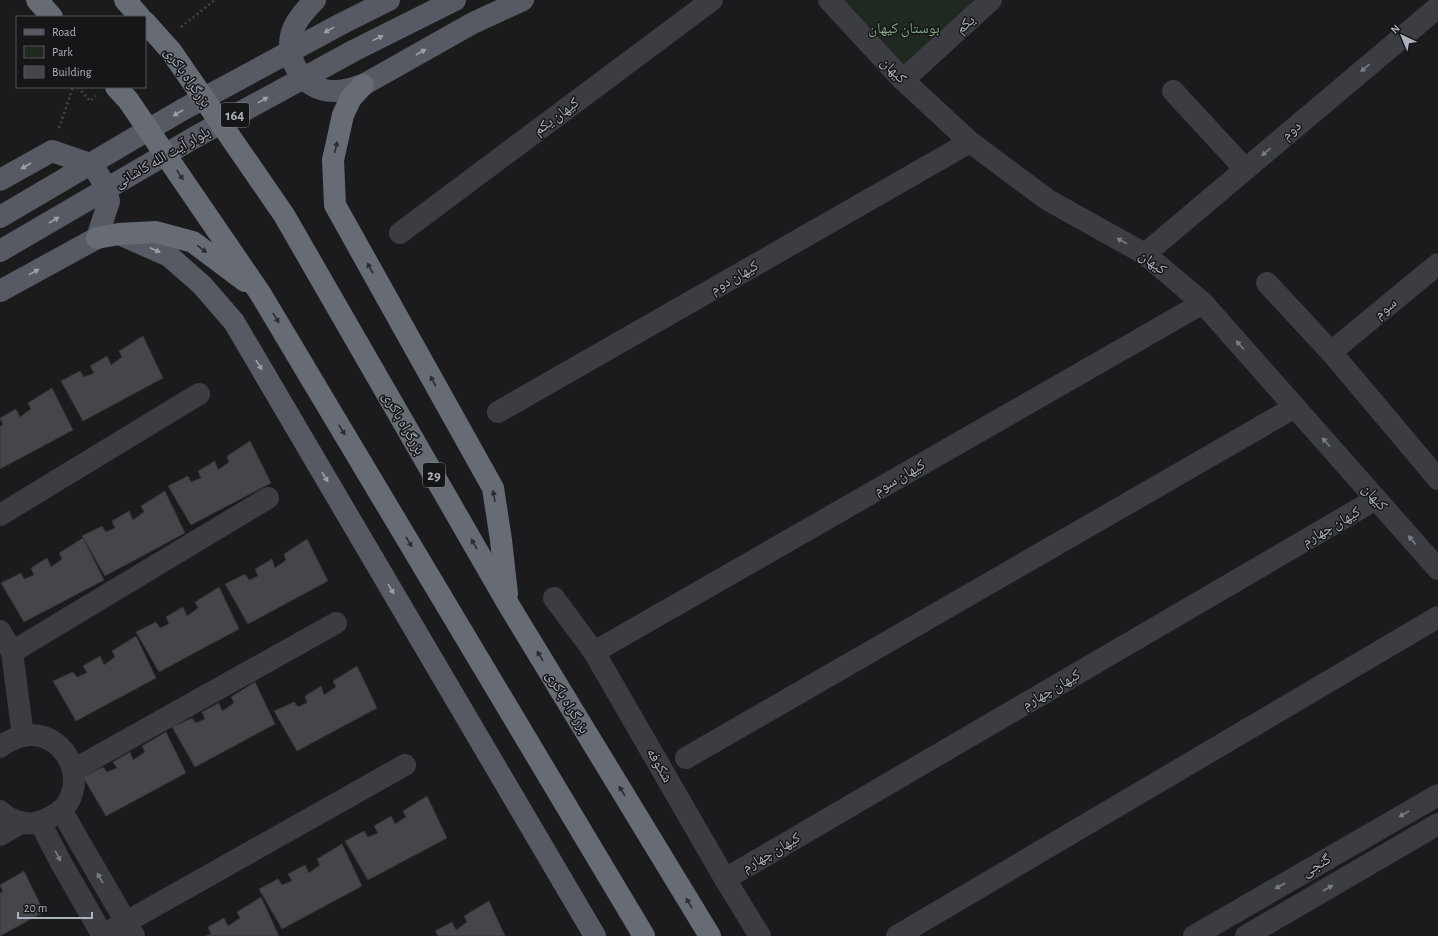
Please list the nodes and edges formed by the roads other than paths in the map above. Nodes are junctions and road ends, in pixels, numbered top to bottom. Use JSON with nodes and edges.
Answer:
{"nodes":[{"id":1,"x":37,"y":0,"type":"edge"},
{"id":2,"x":125,"y":0,"type":"edge"},
{"id":3,"x":315,"y":0,"type":"edge"},
{"id":4,"x":389,"y":0,"type":"edge"},
{"id":5,"x":455,"y":0,"type":"edge"},
{"id":6,"x":523,"y":0,"type":"edge"},
{"id":7,"x":712,"y":0,"type":"edge"},
{"id":8,"x":828,"y":0,"type":"edge"},
{"id":9,"x":991,"y":0,"type":"edge"},
{"id":10,"x":1438,"y":7,"type":"edge"},
{"id":11,"x":51,"y":16,"type":"edge"},
{"id":12,"x":139,"y":16,"type":"edge"},
{"id":13,"x":146,"y":23,"type":"edge"},
{"id":14,"x":903,"y":80,"type":"junction"},
{"id":15,"x":363,"y":85,"type":"junction"},
{"id":16,"x":117,"y":88,"type":"edge"},
{"id":17,"x":1173,"y":91,"type":"dead end"},
{"id":18,"x":970,"y":142,"type":"junction"},
{"id":19,"x":1245,"y":170,"type":"junction"},
{"id":20,"x":0,"y":180,"type":"edge"},
{"id":21,"x":2,"y":216,"type":"edge"},
{"id":22,"x":400,"y":232,"type":"dead end"},
{"id":23,"x":119,"y":234,"type":"junction"},
{"id":24,"x":97,"y":238,"type":"junction"},
{"id":25,"x":0,"y":251,"type":"edge"},
{"id":26,"x":1145,"y":254,"type":"junction"},
{"id":27,"x":1438,"y":264,"type":"edge"},
{"id":28,"x":1267,"y":284,"type":"dead end"},
{"id":29,"x":0,"y":291,"type":"edge"},
{"id":30,"x":260,"y":293,"type":"junction"},
{"id":31,"x":1203,"y":303,"type":"junction"},
{"id":32,"x":1331,"y":352,"type":"junction"},
{"id":33,"x":200,"y":394,"type":"dead end"},
{"id":34,"x":1295,"y":407,"type":"junction"},
{"id":35,"x":498,"y":412,"type":"dead end"},
{"id":36,"x":1438,"y":479,"type":"edge"},
{"id":37,"x":268,"y":498,"type":"dead end"},
{"id":38,"x":1376,"y":499,"type":"junction"},
{"id":39,"x":0,"y":515,"type":"edge"},
{"id":40,"x":1438,"y":569,"type":"edge"},
{"id":41,"x":554,"y":598,"type":"dead end"},
{"id":42,"x":508,"y":604,"type":"junction"},
{"id":43,"x":1438,"y":617,"type":"edge"},
{"id":44,"x":336,"y":623,"type":"dead end"},
{"id":45,"x":0,"y":631,"type":"edge"},
{"id":46,"x":12,"y":652,"type":"junction"},
{"id":47,"x":594,"y":652,"type":"junction"},
{"id":48,"x":22,"y":736,"type":"junction"},
{"id":49,"x":0,"y":747,"type":"edge"},
{"id":50,"x":686,"y":758,"type":"dead end"},
{"id":51,"x":405,"y":765,"type":"dead end"},
{"id":52,"x":73,"y":770,"type":"junction"},
{"id":53,"x":1438,"y":795,"type":"edge"},
{"id":54,"x":61,"y":810,"type":"junction"},
{"id":55,"x":0,"y":811,"type":"edge"},
{"id":56,"x":30,"y":822,"type":"junction"},
{"id":57,"x":1438,"y":824,"type":"edge"},
{"id":58,"x":0,"y":835,"type":"edge"},
{"id":59,"x":725,"y":879,"type":"junction"},
{"id":60,"x":130,"y":929,"type":"edge"},
{"id":61,"x":103,"y":935,"type":"edge"},
{"id":62,"x":596,"y":936,"type":"edge"},
{"id":63,"x":644,"y":936,"type":"edge"},
{"id":64,"x":710,"y":936,"type":"edge"},
{"id":65,"x":760,"y":936,"type":"edge"},
{"id":66,"x":897,"y":936,"type":"edge"},
{"id":67,"x":1194,"y":936,"type":"edge"},
{"id":68,"x":1246,"y":936,"type":"edge"}],
"edges":[{"from":1,"to":11,"type":"highway"},
{"from":2,"to":12,"type":"highway"},
{"from":3,"to":15,"type":"main road"},
{"from":4,"to":21,"type":"main road","name":"بلوار آیت الله کاشانی","number":"164","one_way":true},
{"from":25,"to":5,"type":"main road","name":"بلوار آیت الله کاشانی","number":"164","one_way":true},
{"from":15,"to":6,"type":"main road","one_way":true},
{"from":7,"to":22,"type":"street","name":"کیهان یکم"},
{"from":8,"to":14,"type":"street","name":"کیهان"},
{"from":9,"to":14,"type":"street","name":"یکم"},
{"from":10,"to":19,"type":"street","name":"دوم","one_way":true},
{"from":42,"to":13,"type":"highway","name":"بزرگراه باکری","number":"29","one_way":true},
{"from":14,"to":18,"type":"street","name":"کیهان"},
{"from":42,"to":15,"type":"highway","one_way":true},
{"from":16,"to":30,"type":"highway","one_way":true},
{"from":17,"to":19,"type":"street"},
{"from":26,"to":18,"type":"street","name":"کیهان","one_way":true},
{"from":18,"to":35,"type":"street","name":"کیهان دوم"},
{"from":19,"to":26,"type":"street","name":"دوم"},
{"from":24,"to":20,"type":"main road","one_way":true},
{"from":23,"to":24,"type":"highway"},
{"from":23,"to":30,"type":"highway","one_way":true},
{"from":23,"to":62,"type":"main road","one_way":true},
{"from":29,"to":24,"type":"main road","one_way":true},
{"from":26,"to":31,"type":"street","name":"کیهان"},
{"from":27,"to":32,"type":"street","name":"سوم"},
{"from":28,"to":32,"type":"street"},
{"from":30,"to":63,"type":"highway","one_way":true},
{"from":34,"to":31,"type":"street","name":"کیهان","one_way":true},
{"from":31,"to":47,"type":"street","name":"کیهان سوم"},
{"from":32,"to":36,"type":"street"},
{"from":33,"to":39,"type":"street"},
{"from":38,"to":34,"type":"street","name":"کیهان","one_way":true},
{"from":34,"to":50,"type":"street"},
{"from":37,"to":46,"type":"street"},
{"from":40,"to":38,"type":"street","name":"کیهان","one_way":true},
{"from":38,"to":59,"type":"street","name":"کیهان چهارم"},
{"from":41,"to":47,"type":"street","name":"شکوفه"},
{"from":64,"to":42,"type":"highway","name":"بزرگراه باکری","number":"29","one_way":true},
{"from":43,"to":66,"type":"street"},
{"from":44,"to":52,"type":"street"},
{"from":45,"to":46,"type":"street"},
{"from":46,"to":48,"type":"street"},
{"from":47,"to":59,"type":"street","name":"شکوفه"},
{"from":48,"to":49,"type":"street"},
{"from":48,"to":52,"type":"street"},
{"from":51,"to":60,"type":"street"},
{"from":52,"to":54,"type":"street"},
{"from":53,"to":67,"type":"street","name":"گنجی","one_way":true},
{"from":54,"to":56,"type":"street"},
{"from":60,"to":54,"type":"street","one_way":true},
{"from":55,"to":56,"type":"street"},
{"from":56,"to":58,"type":"street"},
{"from":56,"to":61,"type":"street","one_way":true},
{"from":68,"to":57,"type":"street","name":"گنجی","one_way":true},
{"from":59,"to":65,"type":"street","name":"شکوفه"},
{"from":60,"to":61,"type":"street"}]}
